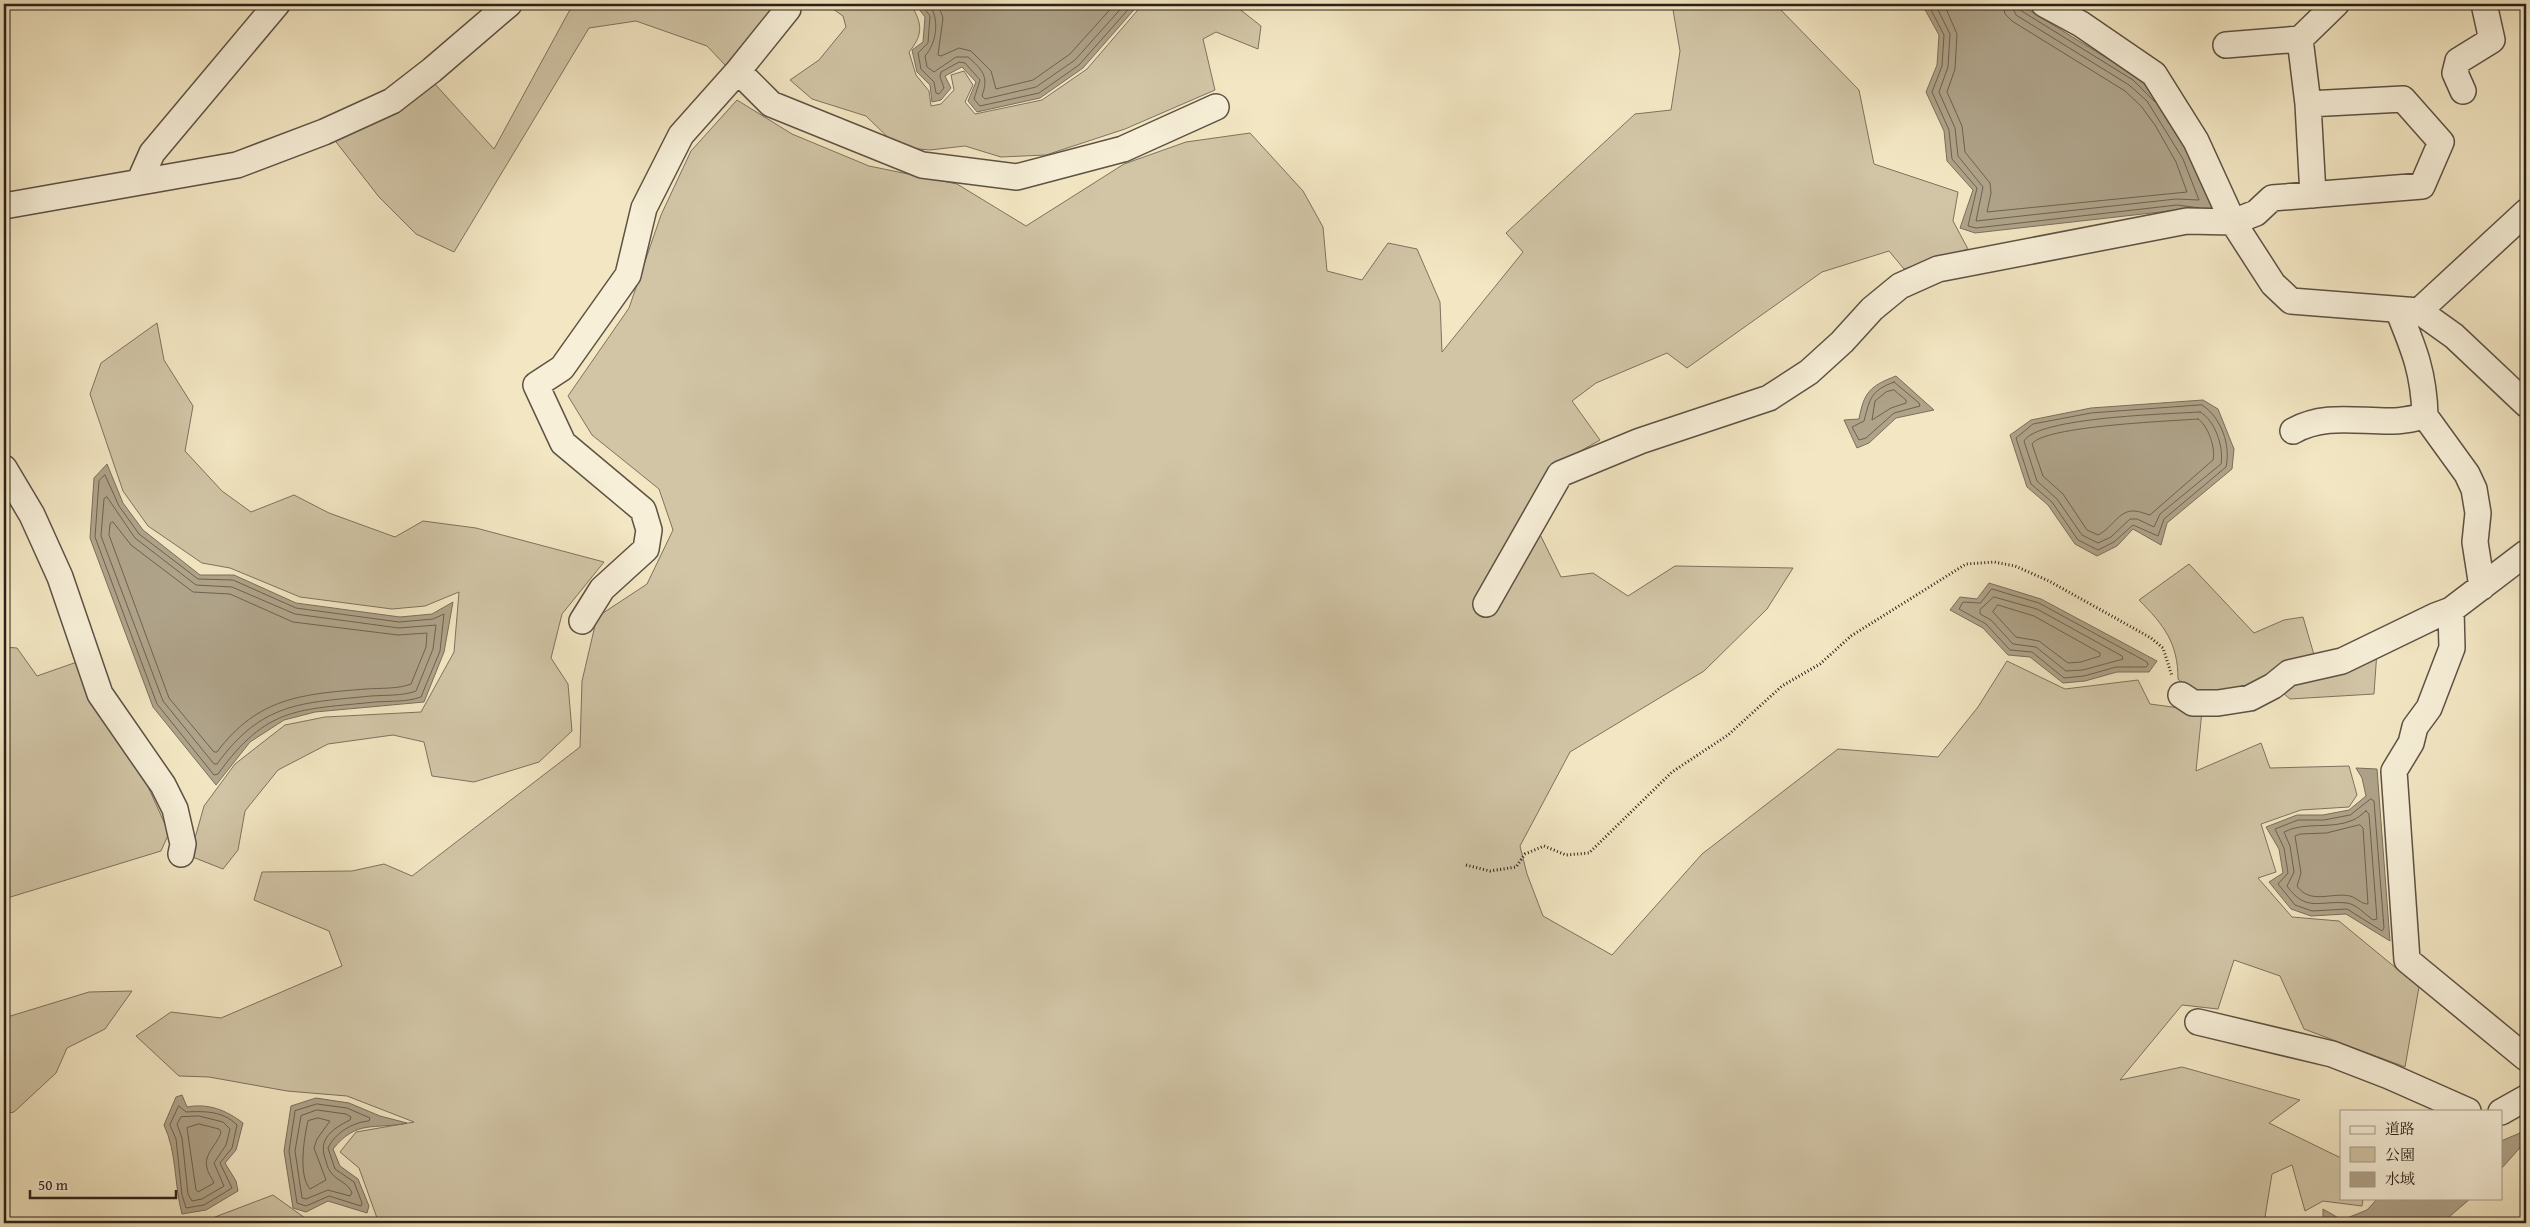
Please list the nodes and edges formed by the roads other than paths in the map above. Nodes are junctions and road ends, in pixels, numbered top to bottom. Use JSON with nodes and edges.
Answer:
{"nodes":[{"id":1,"x":277,"y":4,"type":"edge"},
{"id":2,"x":509,"y":4,"type":"edge"},
{"id":3,"x":788,"y":4,"type":"edge"},
{"id":4,"x":2044,"y":4,"type":"edge"},
{"id":5,"x":2336,"y":4,"type":"edge"},
{"id":6,"x":2484,"y":4,"type":"edge"},
{"id":7,"x":2300,"y":39,"type":"junction"},
{"id":8,"x":2226,"y":45,"type":"dead end"},
{"id":9,"x":738,"y":71,"type":"junction"},
{"id":10,"x":2463,"y":91,"type":"dead end"},
{"id":11,"x":2308,"y":104,"type":"junction"},
{"id":12,"x":1216,"y":107,"type":"dead end"},
{"id":13,"x":140,"y":180,"type":"junction"},
{"id":14,"x":2313,"y":195,"type":"junction"},
{"id":15,"x":4,"y":206,"type":"edge"},
{"id":16,"x":2526,"y":212,"type":"edge"},
{"id":17,"x":2233,"y":222,"type":"junction"},
{"id":18,"x":2408,"y":311,"type":"junction"},
{"id":19,"x":2526,"y":404,"type":"edge"},
{"id":20,"x":2425,"y":416,"type":"junction"},
{"id":21,"x":2293,"y":431,"type":"dead end"},
{"id":22,"x":4,"y":468,"type":"edge"},
{"id":23,"x":2526,"y":553,"type":"edge"},
{"id":24,"x":2482,"y":587,"type":"junction"},
{"id":25,"x":1486,"y":604,"type":"dead end"},
{"id":26,"x":2451,"y":610,"type":"junction"},
{"id":27,"x":582,"y":621,"type":"dead end"},
{"id":28,"x":2181,"y":695,"type":"road end"},
{"id":29,"x":181,"y":854,"type":"dead end"},
{"id":30,"x":2198,"y":1022,"type":"dead end"},
{"id":31,"x":2526,"y":1058,"type":"edge"},
{"id":32,"x":2526,"y":1098,"type":"edge"},
{"id":33,"x":2466,"y":1110,"type":"edge"},
{"id":34,"x":2502,"y":1111,"type":"edge"}],
"edges":[{"from":1,"to":13,"type":"street"},
{"from":2,"to":13,"type":"street"},
{"from":3,"to":9,"type":"street"},
{"from":4,"to":17,"type":"street"},
{"from":5,"to":7,"type":"street"},
{"from":6,"to":10,"type":"street"},
{"from":7,"to":8,"type":"street"},
{"from":7,"to":11,"type":"street"},
{"from":9,"to":12,"type":"street"},
{"from":9,"to":27,"type":"street"},
{"from":11,"to":14,"type":"street"},
{"from":11,"to":14,"type":"street"},
{"from":13,"to":15,"type":"street"},
{"from":14,"to":17,"type":"street"},
{"from":16,"to":18,"type":"street"},
{"from":17,"to":18,"type":"street"},
{"from":17,"to":25,"type":"street"},
{"from":18,"to":19,"type":"street"},
{"from":18,"to":20,"type":"street"},
{"from":20,"to":21,"type":"street"},
{"from":20,"to":24,"type":"street"},
{"from":22,"to":29,"type":"street"},
{"from":23,"to":24,"type":"street"},
{"from":24,"to":26,"type":"street"},
{"from":26,"to":28,"type":"street"},
{"from":26,"to":31,"type":"street"},
{"from":30,"to":33,"type":"street"},
{"from":32,"to":34,"type":"street"}]}
